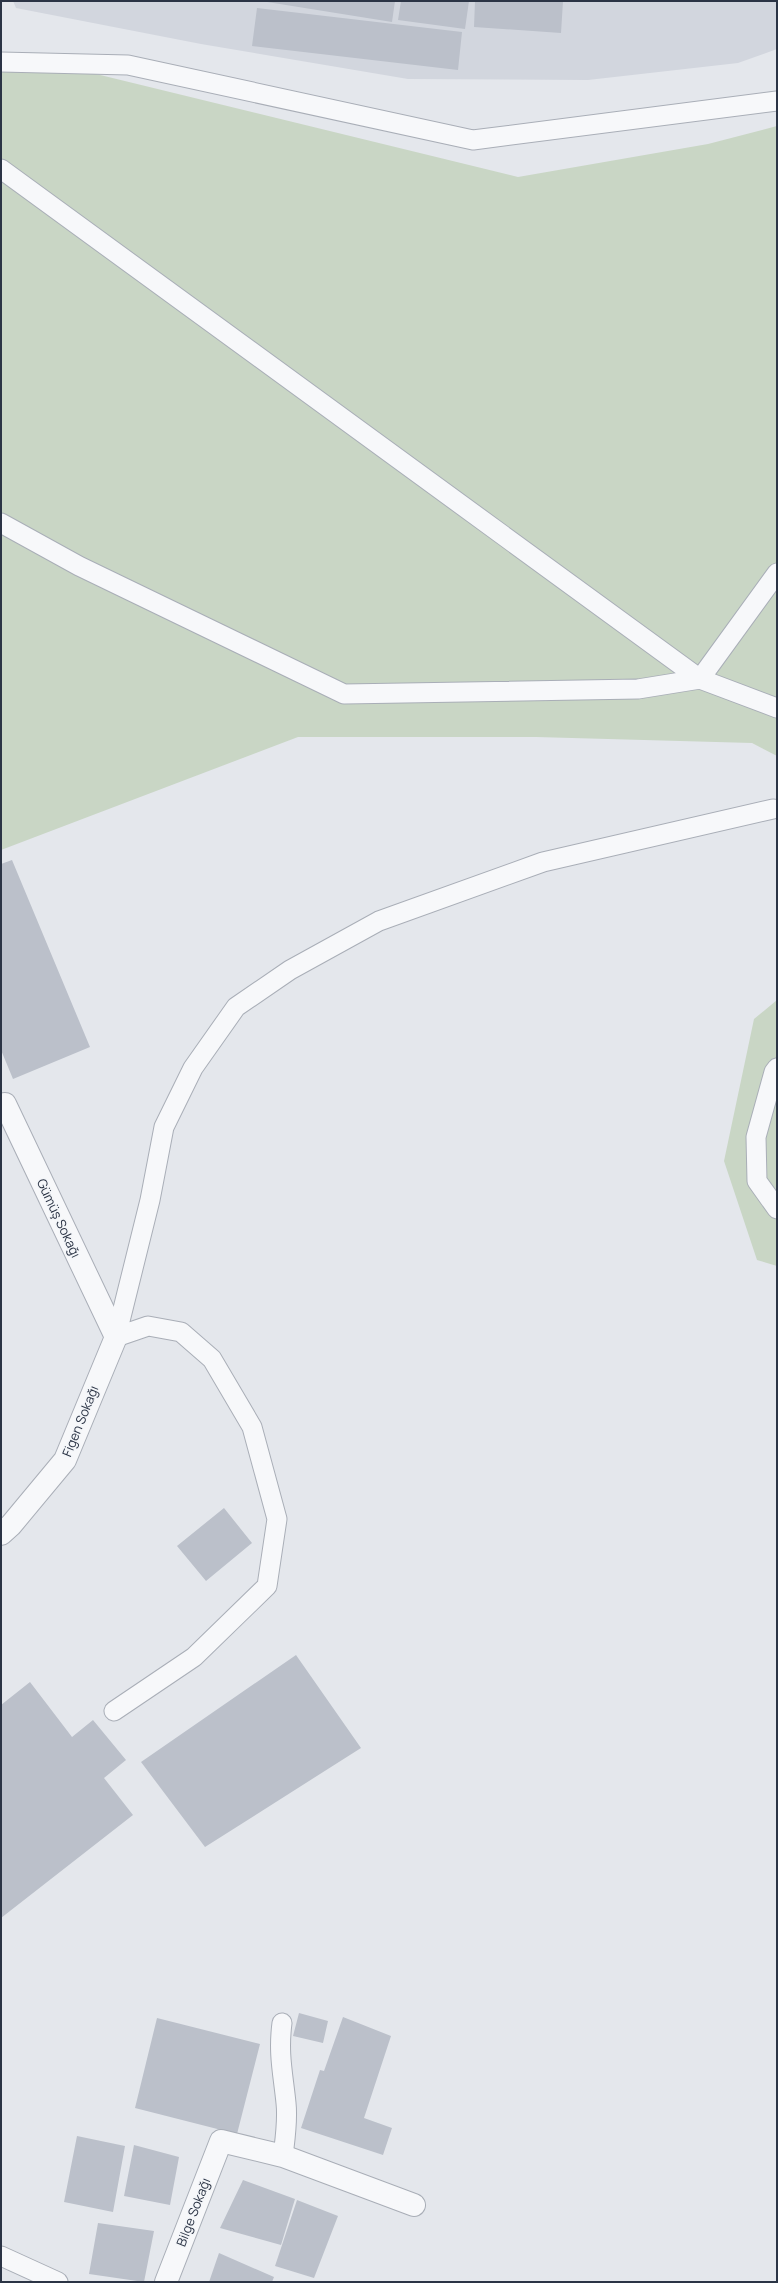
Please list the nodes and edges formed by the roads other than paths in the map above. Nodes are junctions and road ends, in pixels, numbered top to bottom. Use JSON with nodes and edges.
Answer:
{"nodes":[{"id":1,"x":1,"y":62,"type":"edge"},
{"id":2,"x":777,"y":101,"type":"edge"},
{"id":3,"x":1,"y":169,"type":"edge"},
{"id":4,"x":1,"y":523,"type":"edge"},
{"id":5,"x":777,"y":573,"type":"edge"},
{"id":6,"x":700,"y":679,"type":"junction"},
{"id":7,"x":777,"y":708,"type":"edge"},
{"id":8,"x":773,"y":809,"type":"dead end"},
{"id":9,"x":777,"y":1068,"type":"edge"},
{"id":10,"x":1,"y":1106,"type":"edge"},
{"id":11,"x":777,"y":1209,"type":"edge"},
{"id":12,"x":116,"y":1337,"type":"junction"},
{"id":13,"x":1,"y":1534,"type":"edge"},
{"id":14,"x":114,"y":1711,"type":"dead end"},
{"id":15,"x":282,"y":2023,"type":"dead end"},
{"id":16,"x":283,"y":2156,"type":"junction"},
{"id":17,"x":414,"y":2205,"type":"dead end"},
{"id":18,"x":1,"y":2256,"type":"edge"},
{"id":19,"x":58,"y":2282,"type":"edge"},
{"id":20,"x":166,"y":2282,"type":"edge"}],
"edges":[{"from":1,"to":2,"type":"lane"},
{"from":3,"to":6,"type":"lane"},
{"from":4,"to":6,"type":"lane"},
{"from":5,"to":6,"type":"lane"},
{"from":6,"to":7,"type":"lane"},
{"from":8,"to":12,"type":"lane"},
{"from":9,"to":11,"type":"lane"},
{"from":10,"to":12,"type":"street","name":"Gümüş Sokağı"},
{"from":12,"to":13,"type":"street","name":"Figen Sokağı"},
{"from":12,"to":14,"type":"lane"},
{"from":15,"to":16,"type":"lane"},
{"from":16,"to":17,"type":"street"},
{"from":16,"to":20,"type":"street","name":"Bilge Sokağı"},
{"from":18,"to":19,"type":"lane"}]}
